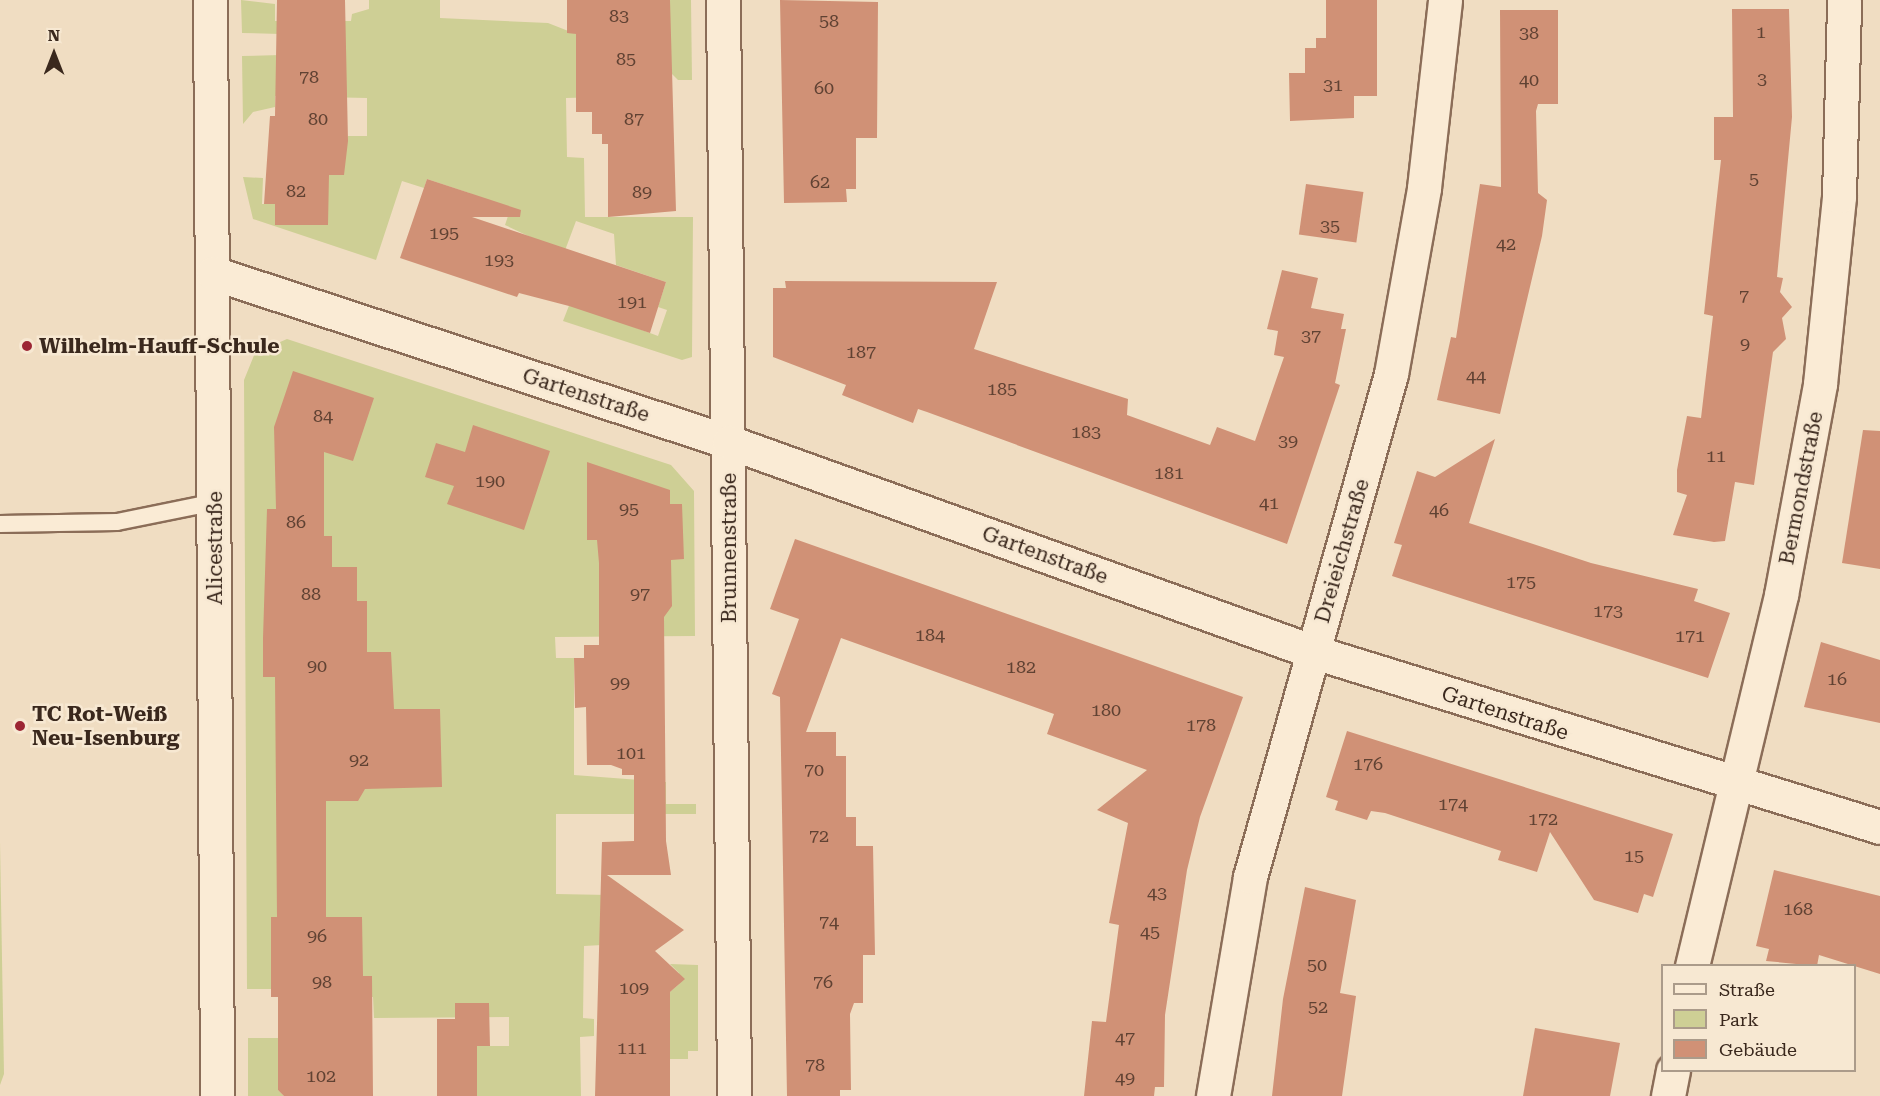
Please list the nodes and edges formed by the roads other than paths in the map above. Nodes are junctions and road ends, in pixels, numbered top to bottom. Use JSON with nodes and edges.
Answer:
{"nodes":[{"id":1,"x":210,"y":0,"type":"edge"},
{"id":2,"x":723,"y":0,"type":"edge"},
{"id":3,"x":1445,"y":0,"type":"edge"},
{"id":4,"x":1844,"y":0,"type":"edge"},
{"id":5,"x":213,"y":273,"type":"junction"},
{"id":6,"x":729,"y":442,"type":"junction"},
{"id":7,"x":215,"y":502,"type":"junction"},
{"id":8,"x":0,"y":524,"type":"edge"},
{"id":9,"x":1314,"y":652,"type":"junction"},
{"id":10,"x":1733,"y":785,"type":"junction"},
{"id":11,"x":1880,"y":827,"type":"edge"},
{"id":12,"x":1692,"y":964,"type":"edge"},
{"id":13,"x":1673,"y":1072,"type":"edge"},
{"id":14,"x":218,"y":1096,"type":"edge"},
{"id":15,"x":734,"y":1096,"type":"edge"},
{"id":16,"x":1213,"y":1096,"type":"edge"},
{"id":17,"x":1668,"y":1096,"type":"edge"}],
"edges":[{"from":1,"to":5,"type":"street","name":"Alicestraße"},
{"from":2,"to":6,"type":"street","name":"Brunnenstraße"},
{"from":3,"to":9,"type":"street","name":"Dreieichstraße"},
{"from":4,"to":10,"type":"street","name":"Bermondstraße"},
{"from":5,"to":6,"type":"street","name":"Gartenstraße"},
{"from":5,"to":7,"type":"street","name":"Alicestraße"},
{"from":6,"to":9,"type":"street","name":"Gartenstraße"},
{"from":6,"to":15,"type":"street","name":"Brunnenstraße"},
{"from":7,"to":8,"type":"lane"},
{"from":7,"to":14,"type":"street","name":"Alicestraße"},
{"from":9,"to":10,"type":"street","name":"Gartenstraße"},
{"from":9,"to":16,"type":"street","name":"Dreieichstraße"},
{"from":10,"to":11,"type":"street","name":"Gartenstraße"},
{"from":10,"to":12,"type":"street","name":"Bermondstraße"},
{"from":13,"to":17,"type":"street"}]}
